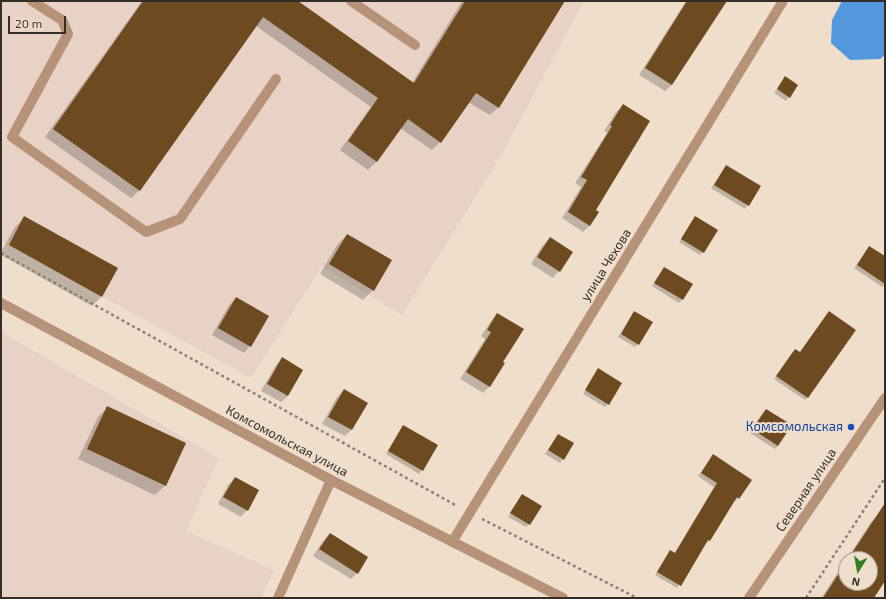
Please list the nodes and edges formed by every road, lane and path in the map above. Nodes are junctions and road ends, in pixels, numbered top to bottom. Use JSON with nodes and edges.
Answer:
{"nodes":[{"id":1,"x":32,"y":1,"type":"edge"},
{"id":2,"x":351,"y":1,"type":"edge"},
{"id":3,"x":783,"y":1,"type":"edge"},
{"id":4,"x":415,"y":45,"type":"dead end"},
{"id":5,"x":276,"y":79,"type":"dead end"},
{"id":6,"x":1,"y":253,"type":"edge"},
{"id":7,"x":1,"y":303,"type":"edge"},
{"id":8,"x":885,"y":398,"type":"edge"},
{"id":9,"x":885,"y":478,"type":"edge"},
{"id":10,"x":331,"y":480,"type":"junction"},
{"id":11,"x":470,"y":513,"type":"junction"},
{"id":12,"x":452,"y":542,"type":"junction"},
{"id":13,"x":278,"y":598,"type":"edge"},
{"id":14,"x":563,"y":598,"type":"edge"},
{"id":15,"x":637,"y":598,"type":"edge"},
{"id":16,"x":749,"y":598,"type":"edge"},
{"id":17,"x":806,"y":598,"type":"edge"}],
"edges":[{"from":1,"to":5,"type":"street"},
{"from":2,"to":4,"type":"street"},
{"from":3,"to":11,"type":"street","name":"улица Чехова"},
{"from":6,"to":11,"type":"path"},
{"from":7,"to":10,"type":"street","name":"Комсомольская улица"},
{"from":8,"to":16,"type":"street","name":"Северная улица"},
{"from":9,"to":17,"type":"path"},
{"from":10,"to":12,"type":"street","name":"Комсомольская улица"},
{"from":10,"to":13,"type":"street"},
{"from":11,"to":12,"type":"street","name":"улица Чехова"},
{"from":11,"to":15,"type":"path"},
{"from":12,"to":14,"type":"street","name":"Комсомольская улица"}]}
